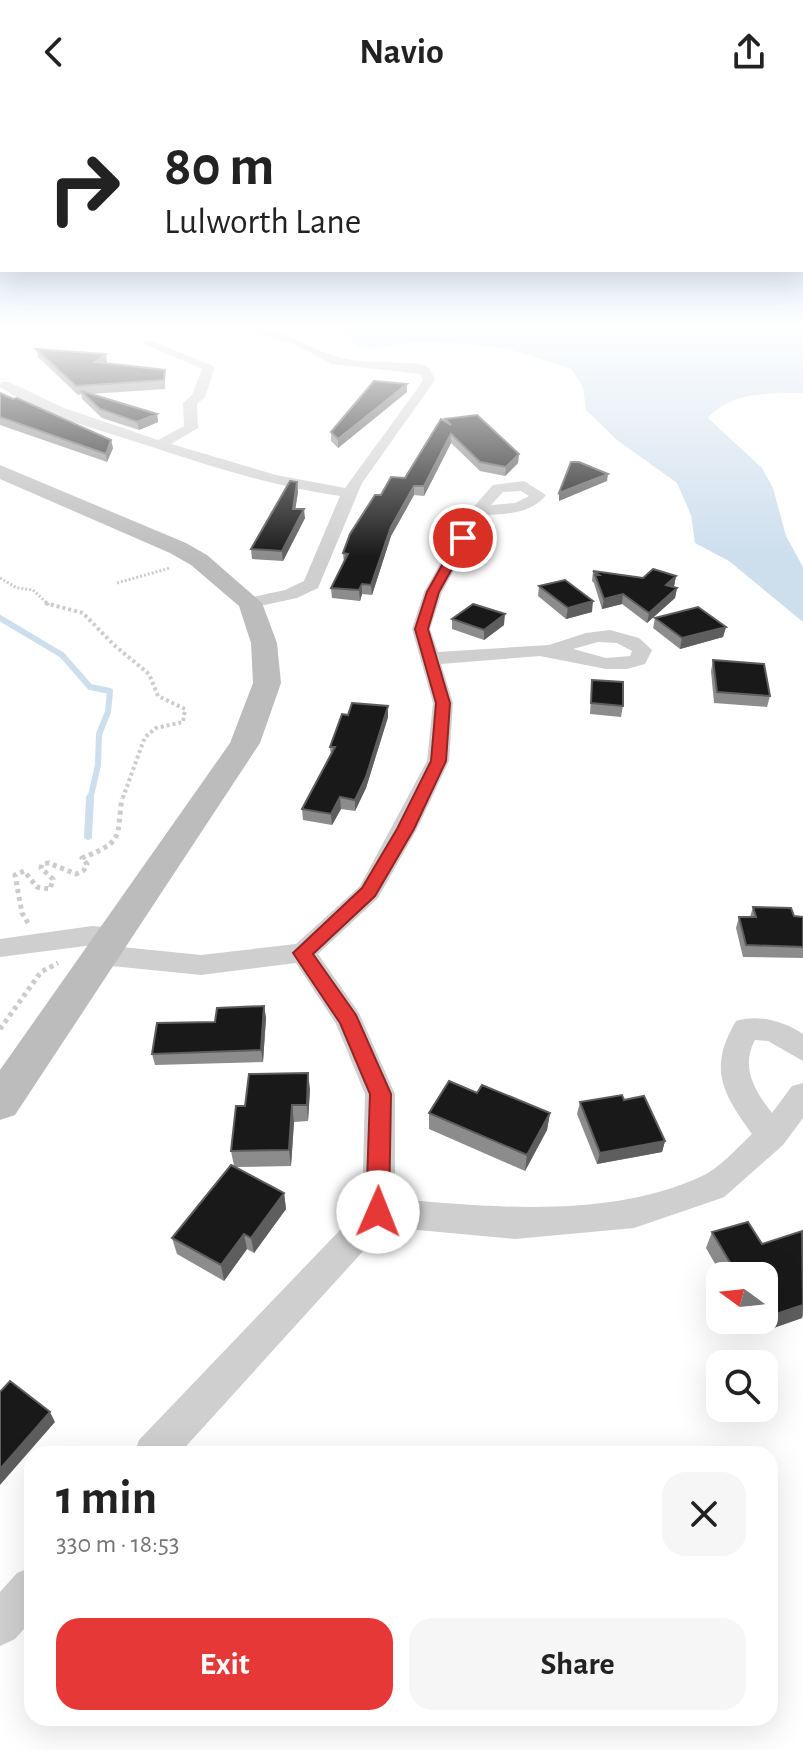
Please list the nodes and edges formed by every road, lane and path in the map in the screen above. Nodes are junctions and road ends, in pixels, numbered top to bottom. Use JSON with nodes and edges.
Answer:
{"nodes":[{"id":1,"x":47,"y":405,"type":"edge"},
{"id":2,"x":190,"y":405,"type":"edge"},
{"id":3,"x":414,"y":405,"type":"edge"},
{"id":4,"x":159,"y":445,"type":"junction"},
{"id":5,"x":0,"y":471,"type":"edge"},
{"id":6,"x":349,"y":493,"type":"junction"},
{"id":7,"x":478,"y":511,"type":"dead end"},
{"id":8,"x":199,"y":560,"type":"junction"},
{"id":9,"x":0,"y":578,"type":"edge"},
{"id":10,"x":117,"y":583,"type":"dead end"},
{"id":11,"x":250,"y":603,"type":"junction"},
{"id":12,"x":551,"y":651,"type":"dead end"},
{"id":13,"x":428,"y":659,"type":"junction"},
{"id":14,"x":33,"y":927,"type":"dead end"},
{"id":15,"x":108,"y":945,"type":"junction"},
{"id":16,"x":0,"y":948,"type":"edge"},
{"id":17,"x":303,"y":953,"type":"junction"},
{"id":18,"x":64,"y":960,"type":"dead end"},
{"id":19,"x":0,"y":1029,"type":"edge"},
{"id":20,"x":803,"y":1050,"type":"edge"},
{"id":21,"x":803,"y":1095,"type":"edge"},
{"id":22,"x":0,"y":1103,"type":"edge"},
{"id":23,"x":772,"y":1136,"type":"junction"},
{"id":24,"x":378,"y":1212,"type":"junction"},
{"id":25,"x":160,"y":1446,"type":"edge"},
{"id":26,"x":24,"y":1597,"type":"edge"},
{"id":27,"x":0,"y":1624,"type":"edge"}],
"edges":[{"from":1,"to":4,"type":"street"},
{"from":2,"to":4,"type":"street"},
{"from":3,"to":6,"type":"street"},
{"from":4,"to":6,"type":"street"},
{"from":5,"to":8,"type":"main road"},
{"from":6,"to":11,"type":"street"},
{"from":7,"to":13,"type":"street"},
{"from":8,"to":10,"type":"path"},
{"from":8,"to":11,"type":"main road"},
{"from":9,"to":14,"type":"path"},
{"from":11,"to":15,"type":"main road"},
{"from":12,"to":13,"type":"street"},
{"from":13,"to":17,"type":"street"},
{"from":15,"to":16,"type":"street"},
{"from":15,"to":17,"type":"street"},
{"from":15,"to":22,"type":"main road"},
{"from":17,"to":24,"type":"street"},
{"from":18,"to":19,"type":"path"},
{"from":20,"to":23,"type":"street"},
{"from":21,"to":23,"type":"street"},
{"from":23,"to":24,"type":"street"},
{"from":24,"to":25,"type":"street"},
{"from":26,"to":27,"type":"street"}]}
